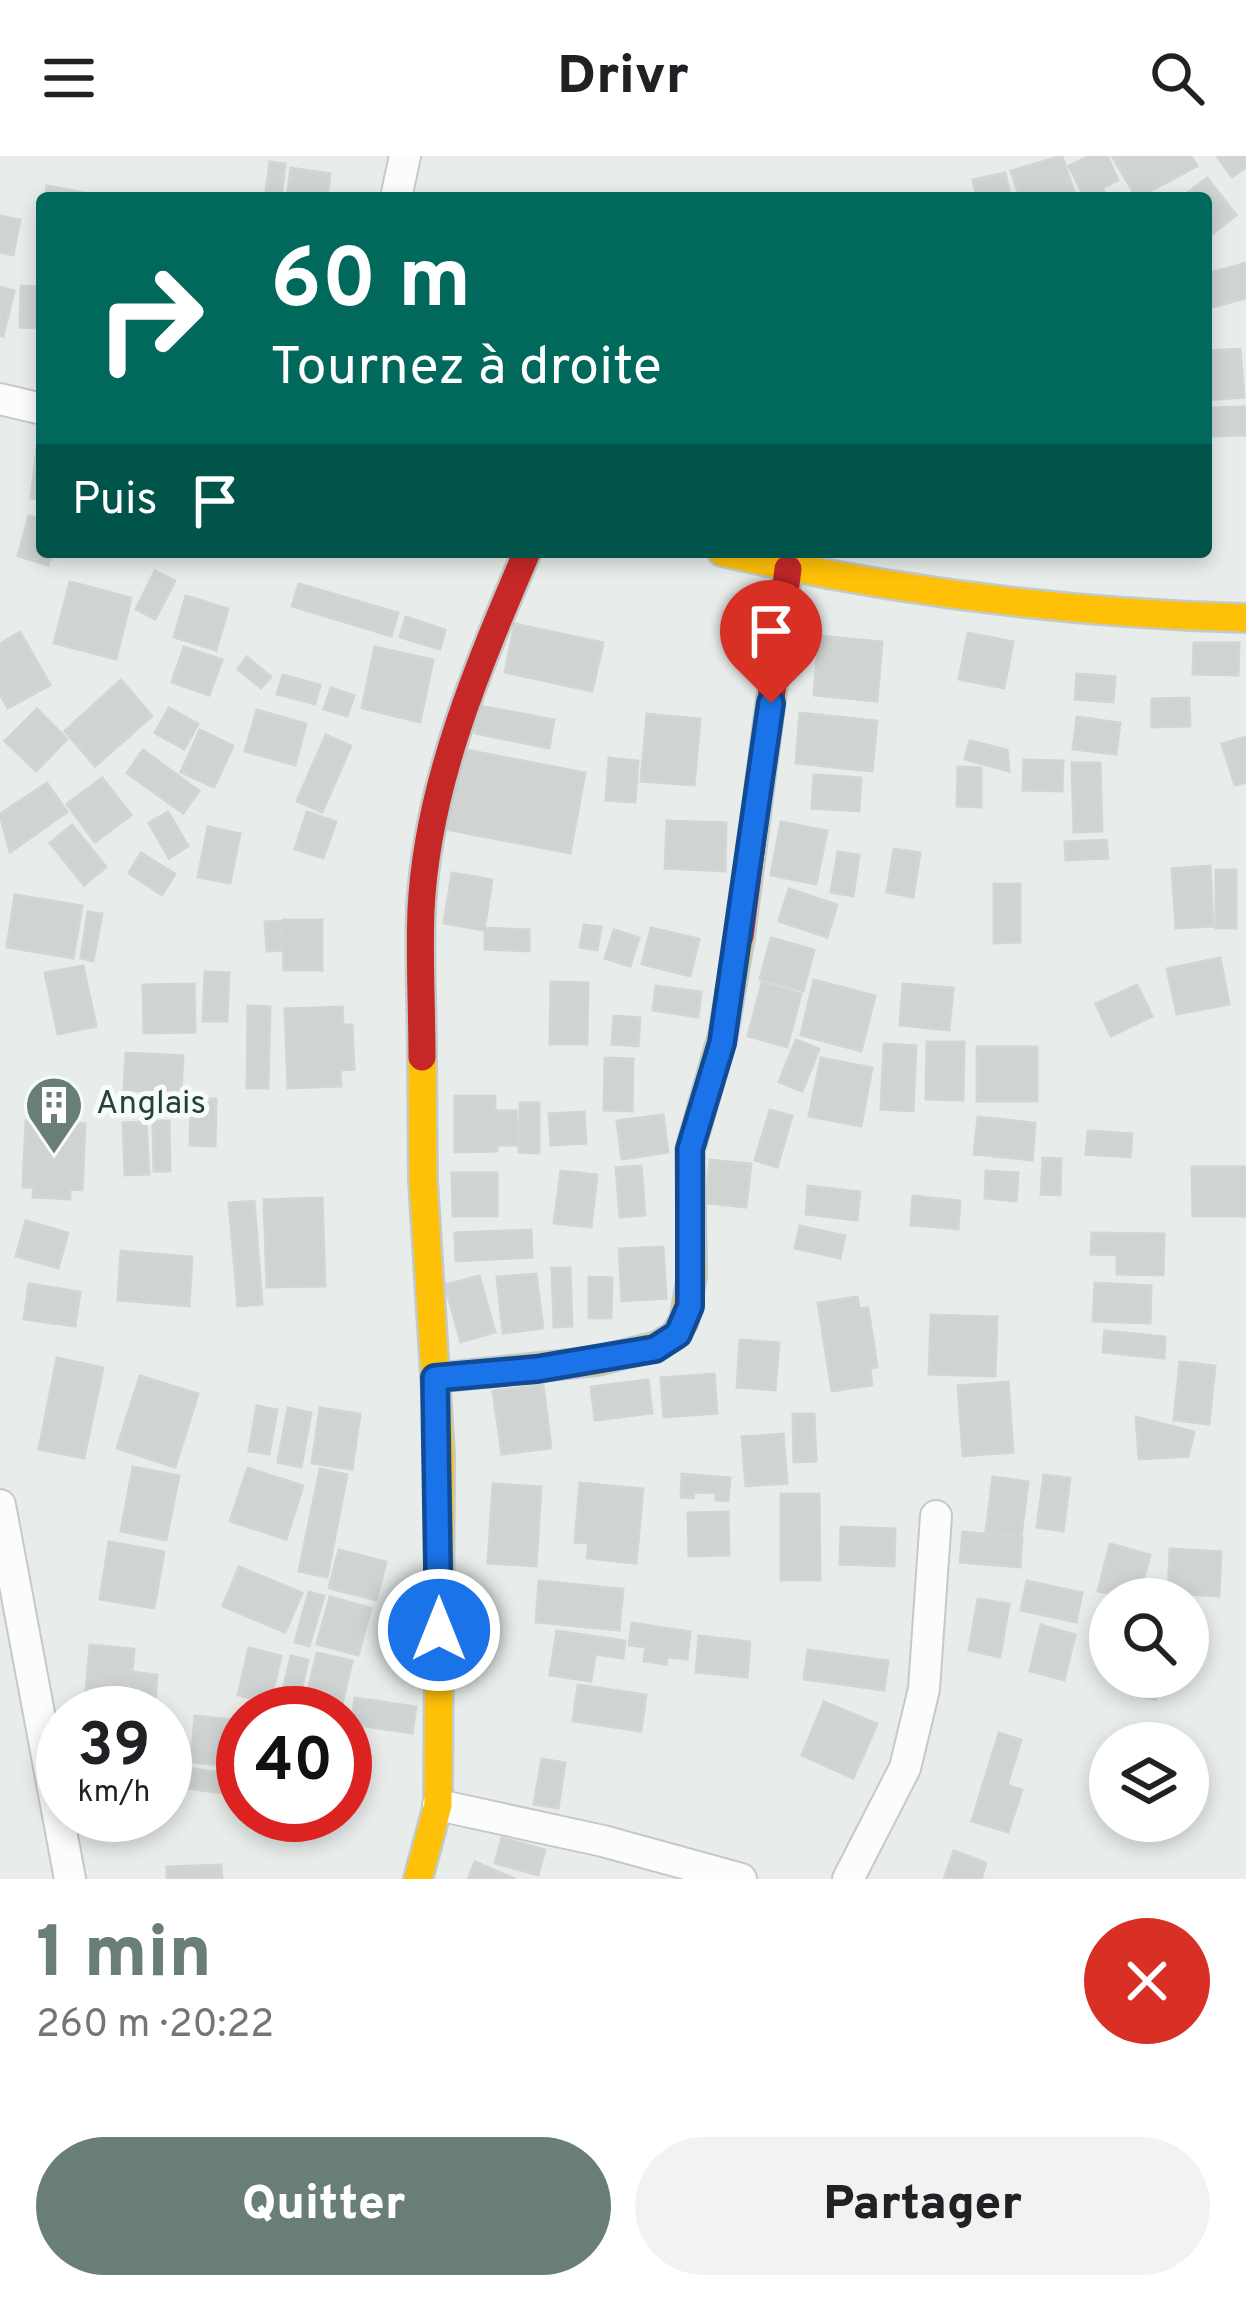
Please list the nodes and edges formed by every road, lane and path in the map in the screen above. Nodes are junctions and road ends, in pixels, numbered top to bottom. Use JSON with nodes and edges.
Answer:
{"nodes":[{"id":1,"x":405,"y":156,"type":"edge"},
{"id":2,"x":397,"y":192,"type":"edge"},
{"id":3,"x":0,"y":399,"type":"edge"},
{"id":4,"x":36,"y":408,"type":"edge"},
{"id":5,"x":524,"y":558,"type":"edge"},
{"id":6,"x":745,"y":558,"type":"edge"},
{"id":7,"x":788,"y":569,"type":"junction"},
{"id":8,"x":1246,"y":618,"type":"edge"},
{"id":9,"x":435,"y":1378,"type":"junction"},
{"id":10,"x":0,"y":1505,"type":"edge"},
{"id":11,"x":936,"y":1516,"type":"dead end"},
{"id":12,"x":438,"y":1805,"type":"junction"},
{"id":13,"x":70,"y":1879,"type":"edge"},
{"id":14,"x":418,"y":1879,"type":"edge"},
{"id":15,"x":741,"y":1879,"type":"edge"},
{"id":16,"x":848,"y":1879,"type":"edge"}],
"edges":[{"from":1,"to":2,"type":"street"},
{"from":3,"to":4,"type":"street"},
{"from":5,"to":9,"type":"street"},
{"from":6,"to":7,"type":"street"},
{"from":7,"to":8,"type":"street"},
{"from":7,"to":9,"type":"street"},
{"from":9,"to":12,"type":"street"},
{"from":10,"to":13,"type":"street"},
{"from":11,"to":16,"type":"street"},
{"from":12,"to":14,"type":"street"},
{"from":12,"to":15,"type":"street"}]}
